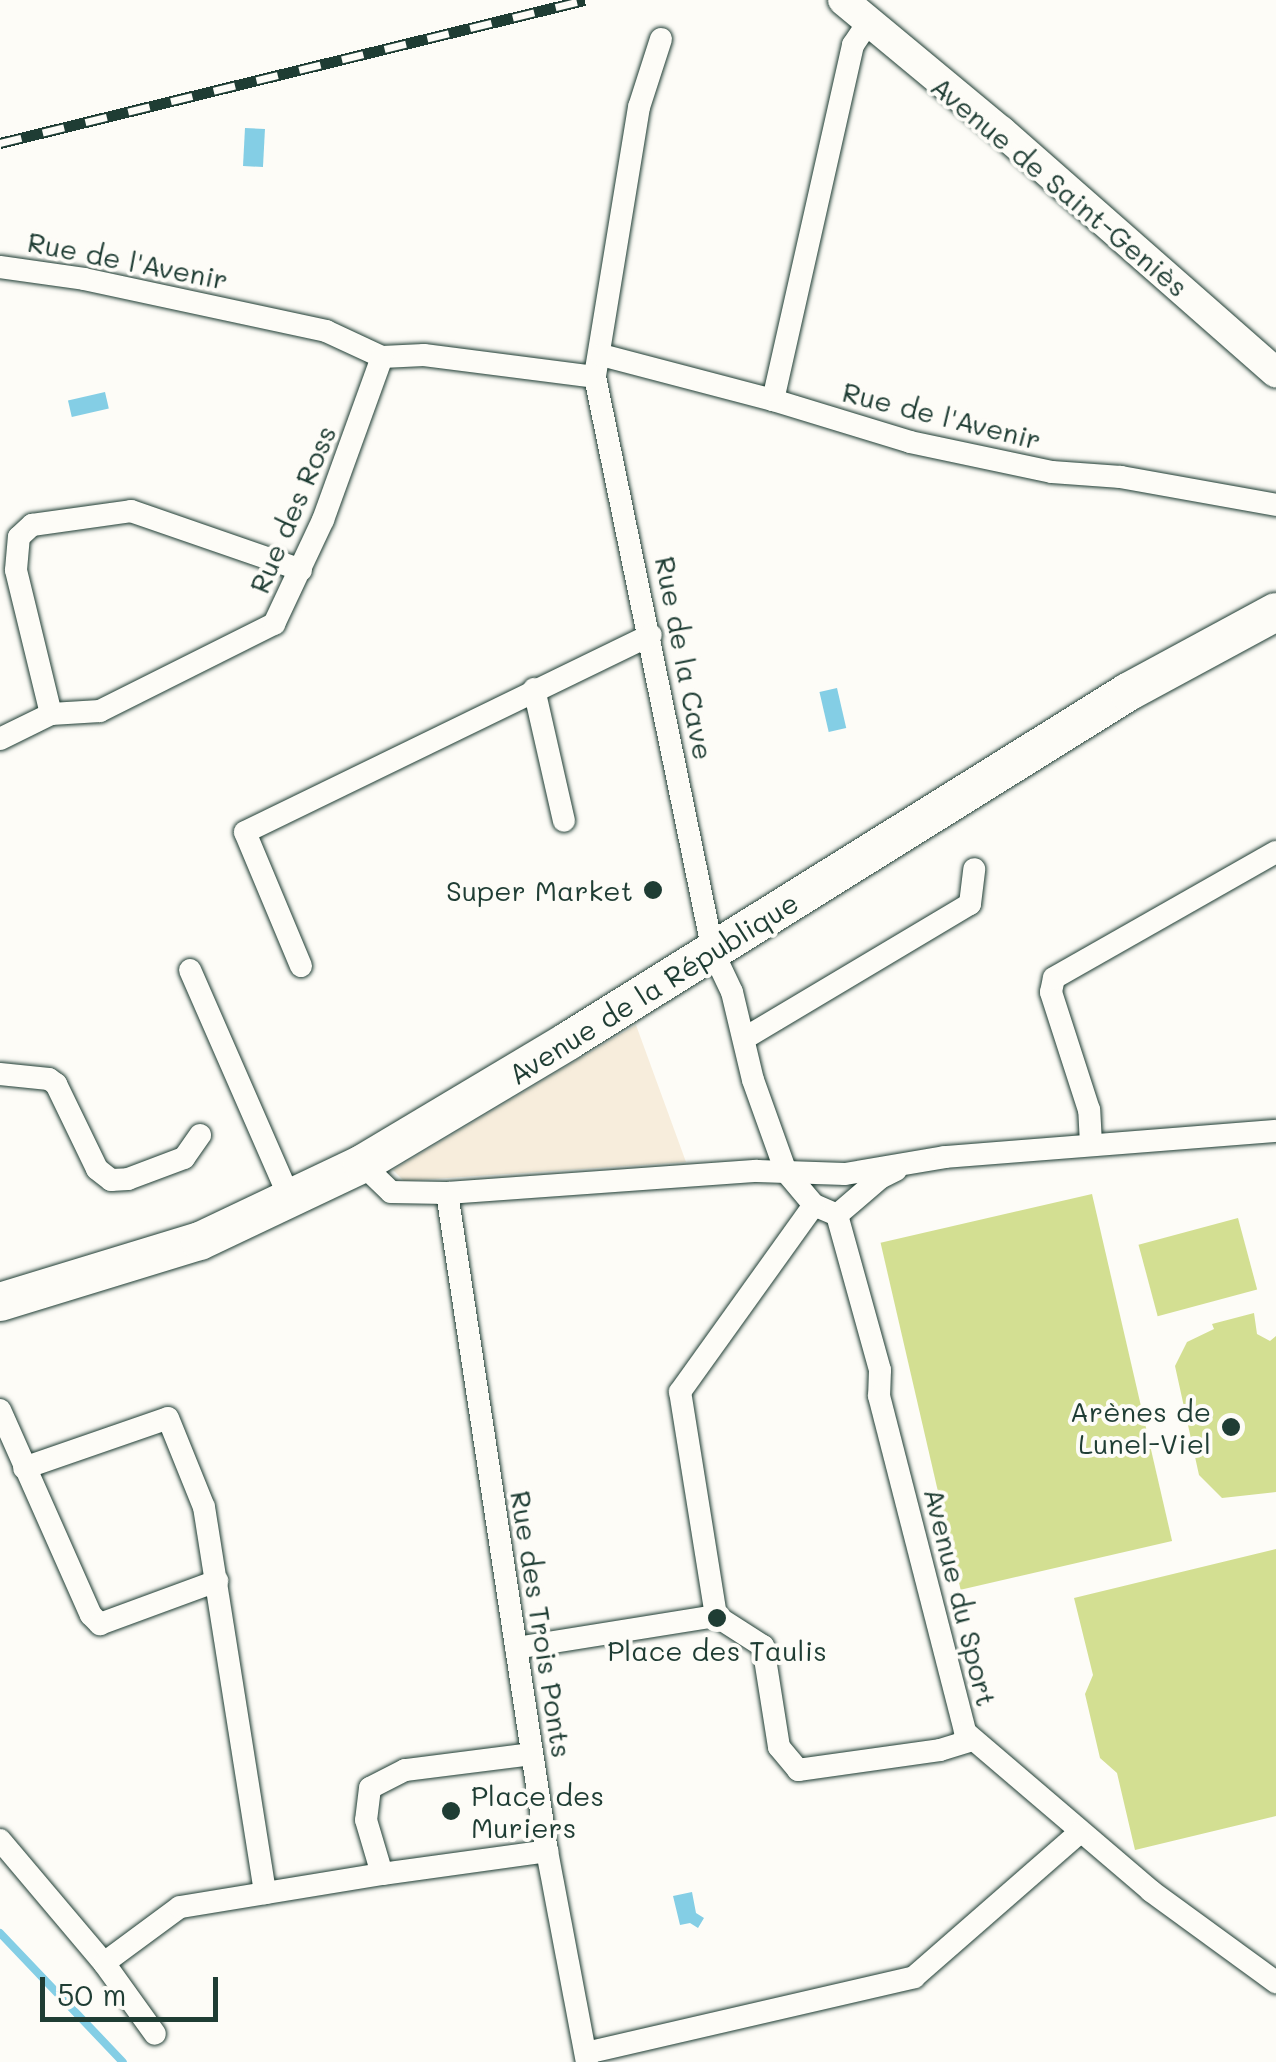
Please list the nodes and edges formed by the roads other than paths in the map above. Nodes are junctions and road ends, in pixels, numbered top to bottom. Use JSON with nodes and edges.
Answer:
{"nodes":[{"id":1,"x":844,"y":0,"type":"edge"},
{"id":2,"x":867,"y":24,"type":"junction"},
{"id":3,"x":661,"y":39,"type":"dead end"},
{"id":4,"x":0,"y":266,"type":"edge"},
{"id":5,"x":382,"y":357,"type":"junction"},
{"id":6,"x":598,"y":366,"type":"junction"},
{"id":7,"x":1276,"y":373,"type":"edge"},
{"id":8,"x":773,"y":400,"type":"junction"},
{"id":9,"x":1276,"y":505,"type":"edge"},
{"id":10,"x":302,"y":570,"type":"junction"},
{"id":11,"x":1276,"y":612,"type":"edge"},
{"id":12,"x":651,"y":635,"type":"junction"},
{"id":13,"x":534,"y":689,"type":"junction"},
{"id":14,"x":51,"y":714,"type":"junction"},
{"id":15,"x":0,"y":739,"type":"edge"},
{"id":16,"x":564,"y":821,"type":"dead end"},
{"id":17,"x":1276,"y":852,"type":"edge"},
{"id":18,"x":974,"y":869,"type":"dead end"},
{"id":19,"x":713,"y":952,"type":"junction"},
{"id":20,"x":301,"y":966,"type":"dead end"},
{"id":21,"x":190,"y":970,"type":"dead end"},
{"id":22,"x":746,"y":1038,"type":"junction"},
{"id":23,"x":0,"y":1074,"type":"edge"},
{"id":24,"x":1276,"y":1131,"type":"edge"},
{"id":25,"x":200,"y":1134,"type":"dead end"},
{"id":26,"x":1091,"y":1144,"type":"junction"},
{"id":27,"x":917,"y":1160,"type":"junction"},
{"id":28,"x":362,"y":1164,"type":"junction"},
{"id":29,"x":786,"y":1172,"type":"junction"},
{"id":30,"x":447,"y":1193,"type":"junction"},
{"id":31,"x":290,"y":1201,"type":"junction"},
{"id":32,"x":814,"y":1205,"type":"junction"},
{"id":33,"x":837,"y":1215,"type":"junction"},
{"id":34,"x":0,"y":1302,"type":"edge"},
{"id":35,"x":0,"y":1410,"type":"edge"},
{"id":36,"x":24,"y":1468,"type":"junction"},
{"id":37,"x":217,"y":1582,"type":"junction"},
{"id":38,"x":716,"y":1616,"type":"junction"},
{"id":39,"x":516,"y":1648,"type":"junction"},
{"id":40,"x":972,"y":1740,"type":"junction"},
{"id":41,"x":532,"y":1754,"type":"junction"},
{"id":42,"x":1080,"y":1833,"type":"junction"},
{"id":43,"x":0,"y":1840,"type":"edge"},
{"id":44,"x":547,"y":1851,"type":"junction"},
{"id":45,"x":382,"y":1874,"type":"junction"},
{"id":46,"x":266,"y":1893,"type":"junction"},
{"id":47,"x":104,"y":1963,"type":"junction"},
{"id":48,"x":1276,"y":1982,"type":"edge"},
{"id":49,"x":155,"y":2034,"type":"dead end"},
{"id":50,"x":587,"y":2058,"type":"edge"}],
"edges":[{"from":1,"to":2,"type":"street","name":"Avenue de Saint-Geniès"},
{"from":2,"to":7,"type":"street","name":"Avenue de Saint-Geniès"},
{"from":2,"to":8,"type":"street"},
{"from":3,"to":6,"type":"street"},
{"from":4,"to":5,"type":"street","name":"Rue de l'Avenir"},
{"from":5,"to":6,"type":"street","name":"Rue de l'Avenir"},
{"from":5,"to":10,"type":"street","name":"Rue des Ross"},
{"from":6,"to":8,"type":"street","name":"Rue de l'Avenir"},
{"from":6,"to":12,"type":"street","name":"Rue de la Cave"},
{"from":8,"to":9,"type":"street","name":"Rue de l'Avenir"},
{"from":10,"to":14,"type":"street","name":"Rue des Ross"},
{"from":10,"to":14,"type":"street"},
{"from":11,"to":19,"type":"main road","name":"Avenue de la République"},
{"from":12,"to":13,"type":"street"},
{"from":12,"to":19,"type":"street","name":"Rue de la Cave"},
{"from":13,"to":16,"type":"street"},
{"from":13,"to":20,"type":"street"},
{"from":14,"to":15,"type":"street","name":"Rue des Ross"},
{"from":17,"to":26,"type":"street"},
{"from":18,"to":22,"type":"street"},
{"from":19,"to":22,"type":"street","name":"Rue de la Cave"},
{"from":19,"to":28,"type":"main road","name":"Avenue de la République"},
{"from":21,"to":31,"type":"street"},
{"from":22,"to":29,"type":"street","name":"Rue de la Cave"},
{"from":23,"to":25,"type":"street"},
{"from":24,"to":26,"type":"street"},
{"from":26,"to":27,"type":"street"},
{"from":27,"to":29,"type":"street"},
{"from":27,"to":33,"type":"street"},
{"from":28,"to":30,"type":"street"},
{"from":28,"to":31,"type":"main road","name":"Avenue de la République"},
{"from":29,"to":30,"type":"street"},
{"from":29,"to":32,"type":"street"},
{"from":30,"to":39,"type":"street","name":"Rue des Trois Ponts"},
{"from":31,"to":34,"type":"main road","name":"Avenue de la République"},
{"from":32,"to":33,"type":"street"},
{"from":32,"to":38,"type":"street"},
{"from":33,"to":40,"type":"street","name":"Avenue du Sport"},
{"from":35,"to":36,"type":"street"},
{"from":36,"to":37,"type":"street"},
{"from":36,"to":37,"type":"street"},
{"from":37,"to":46,"type":"street"},
{"from":38,"to":39,"type":"street"},
{"from":38,"to":40,"type":"street"},
{"from":39,"to":41,"type":"street","name":"Rue des Trois Ponts"},
{"from":40,"to":42,"type":"street","name":"Avenue du Sport"},
{"from":41,"to":44,"type":"street","name":"Rue des Trois Ponts"},
{"from":41,"to":45,"type":"street"},
{"from":42,"to":48,"type":"street","name":"Avenue du Sport"},
{"from":42,"to":50,"type":"street"},
{"from":43,"to":47,"type":"street"},
{"from":44,"to":45,"type":"street"},
{"from":44,"to":50,"type":"street","name":"Rue des Trois Ponts"},
{"from":45,"to":46,"type":"street"},
{"from":46,"to":47,"type":"street"},
{"from":47,"to":49,"type":"street"}]}
